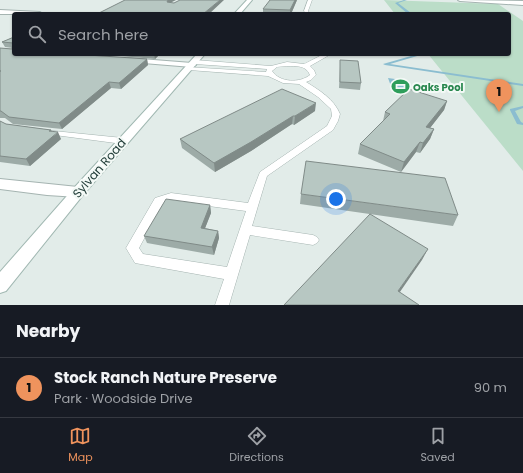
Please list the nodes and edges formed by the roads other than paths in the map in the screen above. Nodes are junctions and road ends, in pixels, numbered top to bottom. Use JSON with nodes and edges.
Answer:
{"nodes":[{"id":1,"x":250,"y":0,"type":"edge"},
{"id":2,"x":310,"y":0,"type":"edge"},
{"id":3,"x":460,"y":0,"type":"edge"},
{"id":4,"x":523,"y":3,"type":"edge"},
{"id":5,"x":0,"y":12,"type":"edge"},
{"id":6,"x":239,"y":12,"type":"edge"},
{"id":7,"x":306,"y":12,"type":"edge"},
{"id":8,"x":12,"y":13,"type":"edge"},
{"id":9,"x":324,"y":56,"type":"edge"},
{"id":10,"x":126,"y":60,"type":"edge"},
{"id":11,"x":194,"y":62,"type":"edge"},
{"id":12,"x":305,"y":66,"type":"junction"},
{"id":13,"x":273,"y":68,"type":"junction"},
{"id":14,"x":270,"y":74,"type":"junction"},
{"id":15,"x":300,"y":82,"type":"junction"},
{"id":16,"x":41,"y":131,"type":"edge"},
{"id":17,"x":123,"y":141,"type":"junction"},
{"id":18,"x":0,"y":184,"type":"edge"},
{"id":19,"x":78,"y":192,"type":"junction"},
{"id":20,"x":252,"y":208,"type":"junction"},
{"id":21,"x":246,"y":230,"type":"junction"},
{"id":22,"x":313,"y":240,"type":"dead end"},
{"id":23,"x":231,"y":274,"type":"junction"},
{"id":24,"x":0,"y":285,"type":"edge"},
{"id":25,"x":222,"y":305,"type":"edge"}],
"edges":[{"from":1,"to":6,"type":"main road"},
{"from":2,"to":7,"type":"lane"},
{"from":3,"to":4,"type":"main road"},
{"from":5,"to":8,"type":"main road"},
{"from":9,"to":12,"type":"lane"},
{"from":10,"to":11,"type":"main road"},
{"from":11,"to":13,"type":"lane"},
{"from":11,"to":14,"type":"lane"},
{"from":11,"to":17,"type":"main road","name":"Sylvan Road"},
{"from":12,"to":13,"type":"lane"},
{"from":12,"to":15,"type":"lane"},
{"from":13,"to":14,"type":"lane"},
{"from":14,"to":15,"type":"lane"},
{"from":15,"to":20,"type":"lane"},
{"from":16,"to":17,"type":"lane"},
{"from":17,"to":19,"type":"main road","name":"Sylvan Road"},
{"from":18,"to":19,"type":"main road"},
{"from":19,"to":24,"type":"main road","name":"Sylvan Road"},
{"from":20,"to":21,"type":"lane"},
{"from":20,"to":23,"type":"lane"},
{"from":21,"to":22,"type":"lane"},
{"from":21,"to":23,"type":"lane"},
{"from":23,"to":25,"type":"lane"}]}
